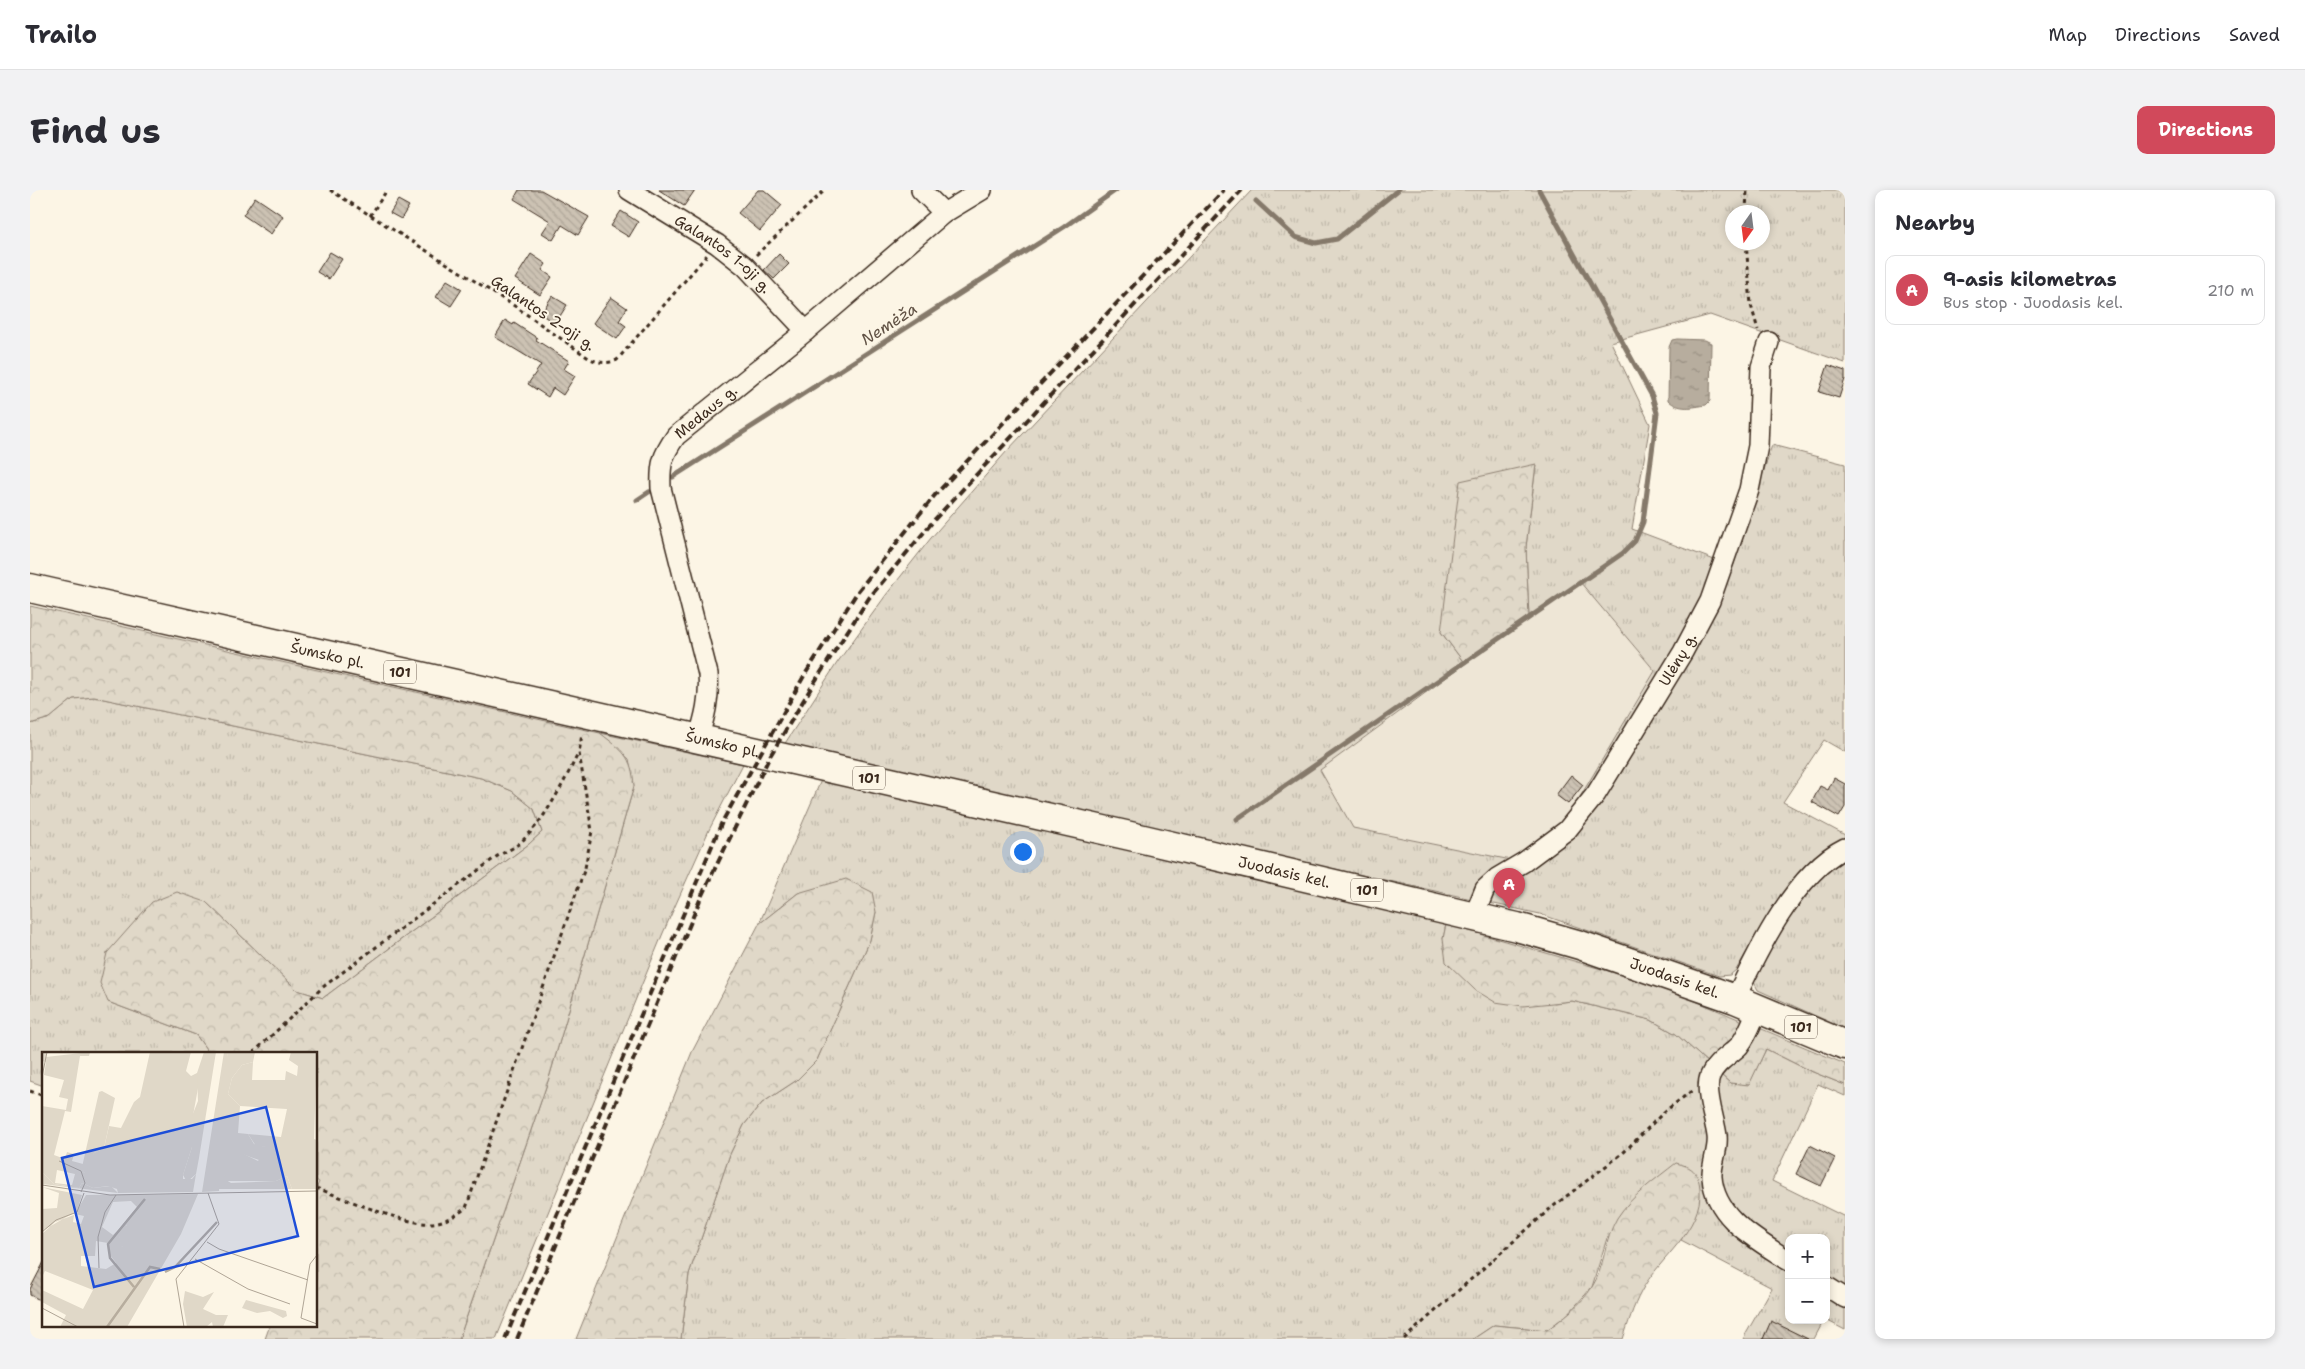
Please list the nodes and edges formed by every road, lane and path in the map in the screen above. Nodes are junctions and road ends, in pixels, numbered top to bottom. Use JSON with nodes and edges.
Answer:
{"nodes":[{"id":1,"x":330,"y":190,"type":"edge"},
{"id":2,"x":387,"y":190,"type":"edge"},
{"id":3,"x":629,"y":190,"type":"edge"},
{"id":4,"x":824,"y":190,"type":"edge"},
{"id":5,"x":920,"y":190,"type":"edge"},
{"id":6,"x":982,"y":190,"type":"edge"},
{"id":7,"x":1747,"y":190,"type":"edge"},
{"id":8,"x":1746,"y":205,"type":"edge"},
{"id":9,"x":944,"y":213,"type":"junction"},
{"id":10,"x":370,"y":216,"type":"junction"},
{"id":11,"x":717,"y":244,"type":"junction"},
{"id":12,"x":1747,"y":250,"type":"edge"},
{"id":13,"x":745,"y":266,"type":"junction"},
{"id":14,"x":806,"y":331,"type":"junction"},
{"id":15,"x":1768,"y":342,"type":"joint"},
{"id":16,"x":30,"y":588,"type":"edge"},
{"id":17,"x":586,"y":714,"type":"junction"},
{"id":18,"x":698,"y":739,"type":"junction"},
{"id":19,"x":579,"y":753,"type":"junction"},
{"id":20,"x":770,"y":756,"type":"joint"},
{"id":21,"x":1845,"y":848,"type":"edge"},
{"id":22,"x":1474,"y":916,"type":"junction"},
{"id":23,"x":1746,"y":1004,"type":"junction"},
{"id":24,"x":1845,"y":1045,"type":"edge"},
{"id":25,"x":254,"y":1052,"type":"edge"},
{"id":26,"x":1710,"y":1078,"type":"junction"},
{"id":27,"x":30,"y":1091,"type":"edge"},
{"id":28,"x":42,"y":1095,"type":"edge"},
{"id":29,"x":318,"y":1189,"type":"edge"},
{"id":30,"x":1785,"y":1258,"type":"edge"},
{"id":31,"x":1830,"y":1289,"type":"edge"},
{"id":32,"x":1845,"y":1298,"type":"edge"},
{"id":33,"x":1404,"y":1339,"type":"edge"}],
"edges":[{"from":1,"to":10,"type":"path","name":"Galantos 2-oji g."},
{"from":2,"to":10,"type":"path"},
{"from":3,"to":11,"type":"street","name":"Galantos 1-oji g."},
{"from":4,"to":13,"type":"path"},
{"from":5,"to":9,"type":"street"},
{"from":6,"to":9,"type":"street","name":"Medaus g."},
{"from":7,"to":8,"type":"path"},
{"from":9,"to":14,"type":"street","name":"Medaus g."},
{"from":10,"to":11,"type":"path","name":"Galantos 2-oji g."},
{"from":11,"to":13,"type":"street","name":"Galantos 1-oji g."},
{"from":12,"to":15,"type":"path"},
{"from":13,"to":14,"type":"street","name":"Galantos 1-oji g."},
{"from":14,"to":18,"type":"street","name":"Medaus g."},
{"from":15,"to":22,"type":"street","name":"Ulėnų g."},
{"from":16,"to":17,"type":"main road","name":"Šumsko pl.","number":"101"},
{"from":17,"to":18,"type":"main road","name":"Šumsko pl.","number":"101"},
{"from":17,"to":19,"type":"path"},
{"from":18,"to":20,"type":"main road","name":"Šumsko pl.","number":"101"},
{"from":19,"to":25,"type":"path"},
{"from":19,"to":29,"type":"path"},
{"from":20,"to":22,"type":"main road","name":"Juodasis kel.","number":"101"},
{"from":21,"to":23,"type":"street"},
{"from":22,"to":23,"type":"main road","name":"Juodasis kel.","number":"101"},
{"from":23,"to":24,"type":"main road","name":"Juodasis kel.","number":"101"},
{"from":23,"to":26,"type":"street"},
{"from":26,"to":30,"type":"street"},
{"from":26,"to":33,"type":"path"},
{"from":27,"to":28,"type":"path"},
{"from":31,"to":32,"type":"street"}]}
